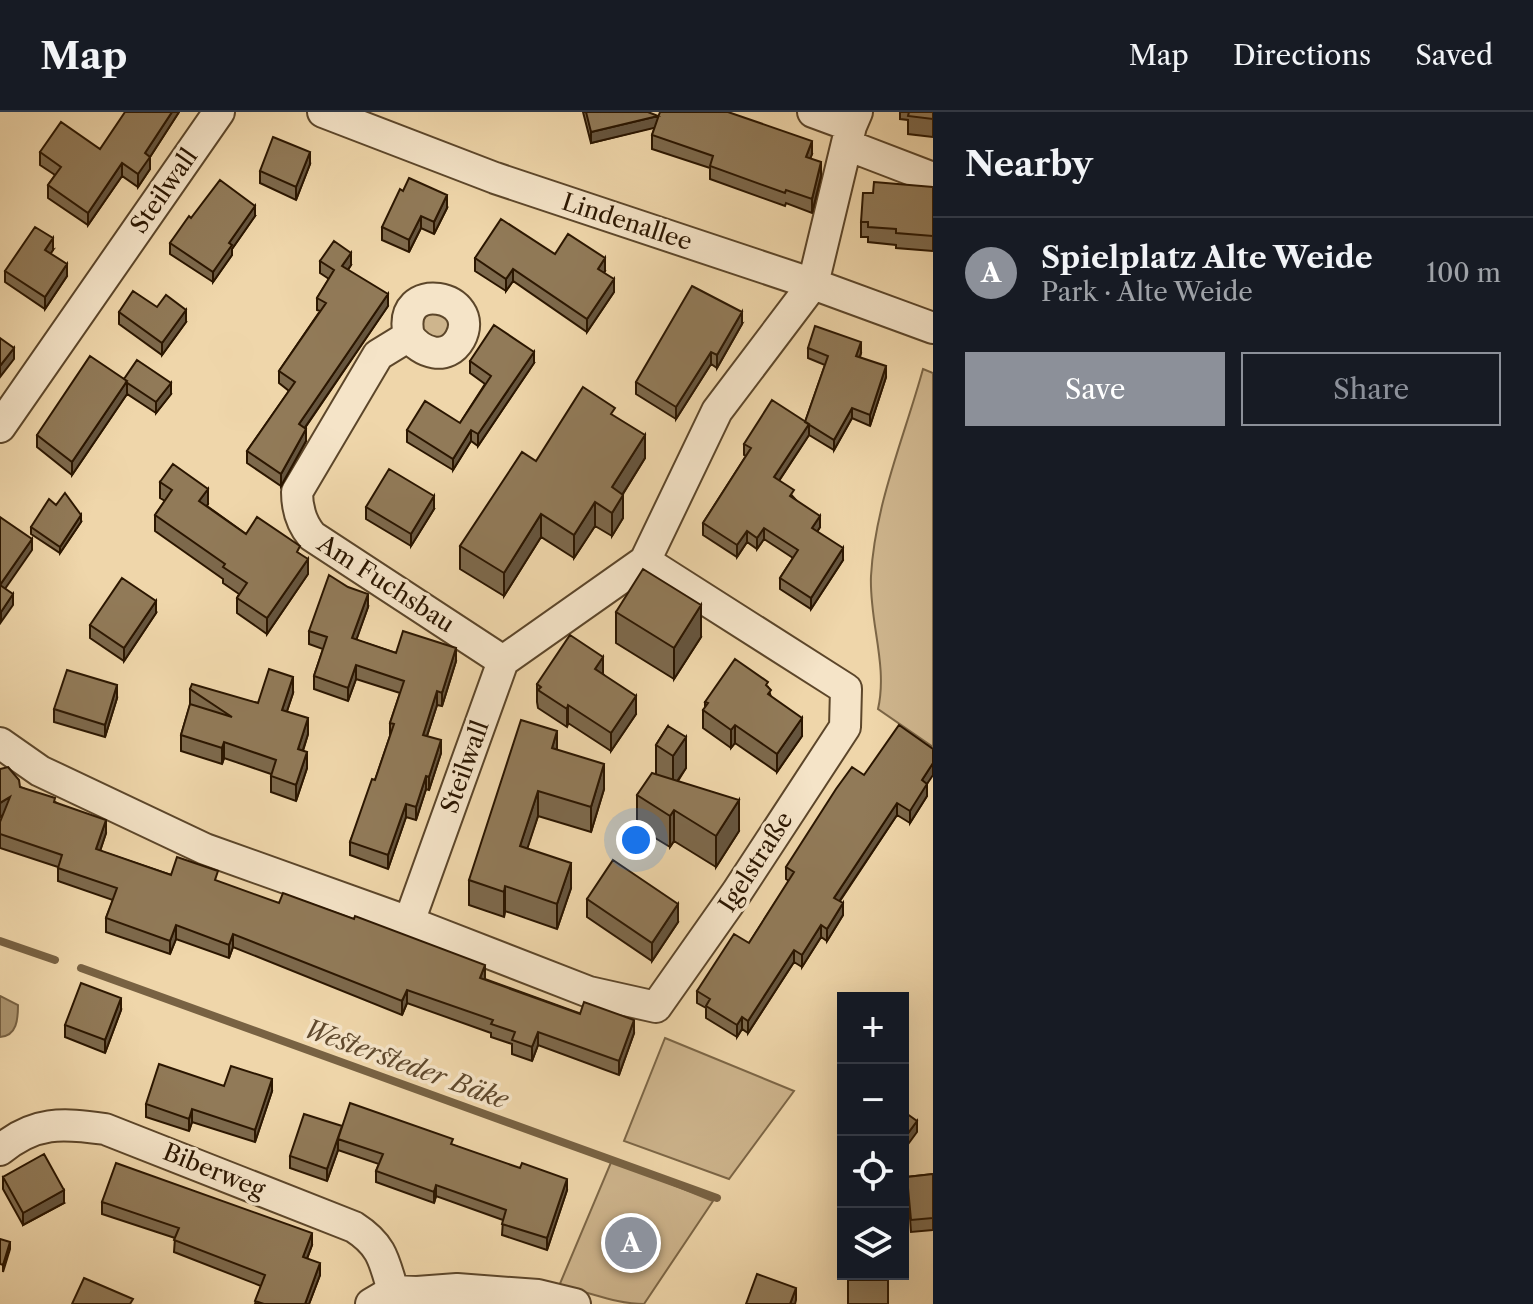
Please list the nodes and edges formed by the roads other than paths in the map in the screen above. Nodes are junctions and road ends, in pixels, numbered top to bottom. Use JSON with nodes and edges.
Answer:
{"nodes":[{"id":1,"x":219,"y":112,"type":"edge"},
{"id":2,"x":323,"y":112,"type":"edge"},
{"id":3,"x":813,"y":112,"type":"edge"},
{"id":4,"x":852,"y":128,"type":"edge"},
{"id":5,"x":933,"y":178,"type":"edge"},
{"id":6,"x":813,"y":284,"type":"junction"},
{"id":7,"x":933,"y":328,"type":"edge"},
{"id":8,"x":409,"y":336,"type":"dead end"},
{"id":9,"x":0,"y":427,"type":"edge"},
{"id":10,"x":645,"y":561,"type":"junction"},
{"id":11,"x":503,"y":661,"type":"junction"},
{"id":12,"x":0,"y":743,"type":"edge"},
{"id":13,"x":409,"y":922,"type":"junction"},
{"id":14,"x":0,"y":1150,"type":"edge"},
{"id":15,"x":382,"y":1298,"type":"edge"},
{"id":16,"x":575,"y":1304,"type":"edge"}],
"edges":[{"from":1,"to":9,"type":"street","name":"Steilwall"},
{"from":2,"to":6,"type":"street","name":"Lindenallee"},
{"from":3,"to":4,"type":"street"},
{"from":4,"to":5,"type":"street"},
{"from":4,"to":6,"type":"street"},
{"from":6,"to":7,"type":"street","name":"Lindenallee"},
{"from":6,"to":10,"type":"street"},
{"from":8,"to":11,"type":"street","name":"Am Fuchsbau"},
{"from":10,"to":11,"type":"street"},
{"from":10,"to":13,"type":"street","name":"Igelstraße"},
{"from":11,"to":13,"type":"street","name":"Steilwall"},
{"from":12,"to":13,"type":"street"},
{"from":14,"to":15,"type":"street","name":"Biberweg"},
{"from":15,"to":16,"type":"street"}]}
